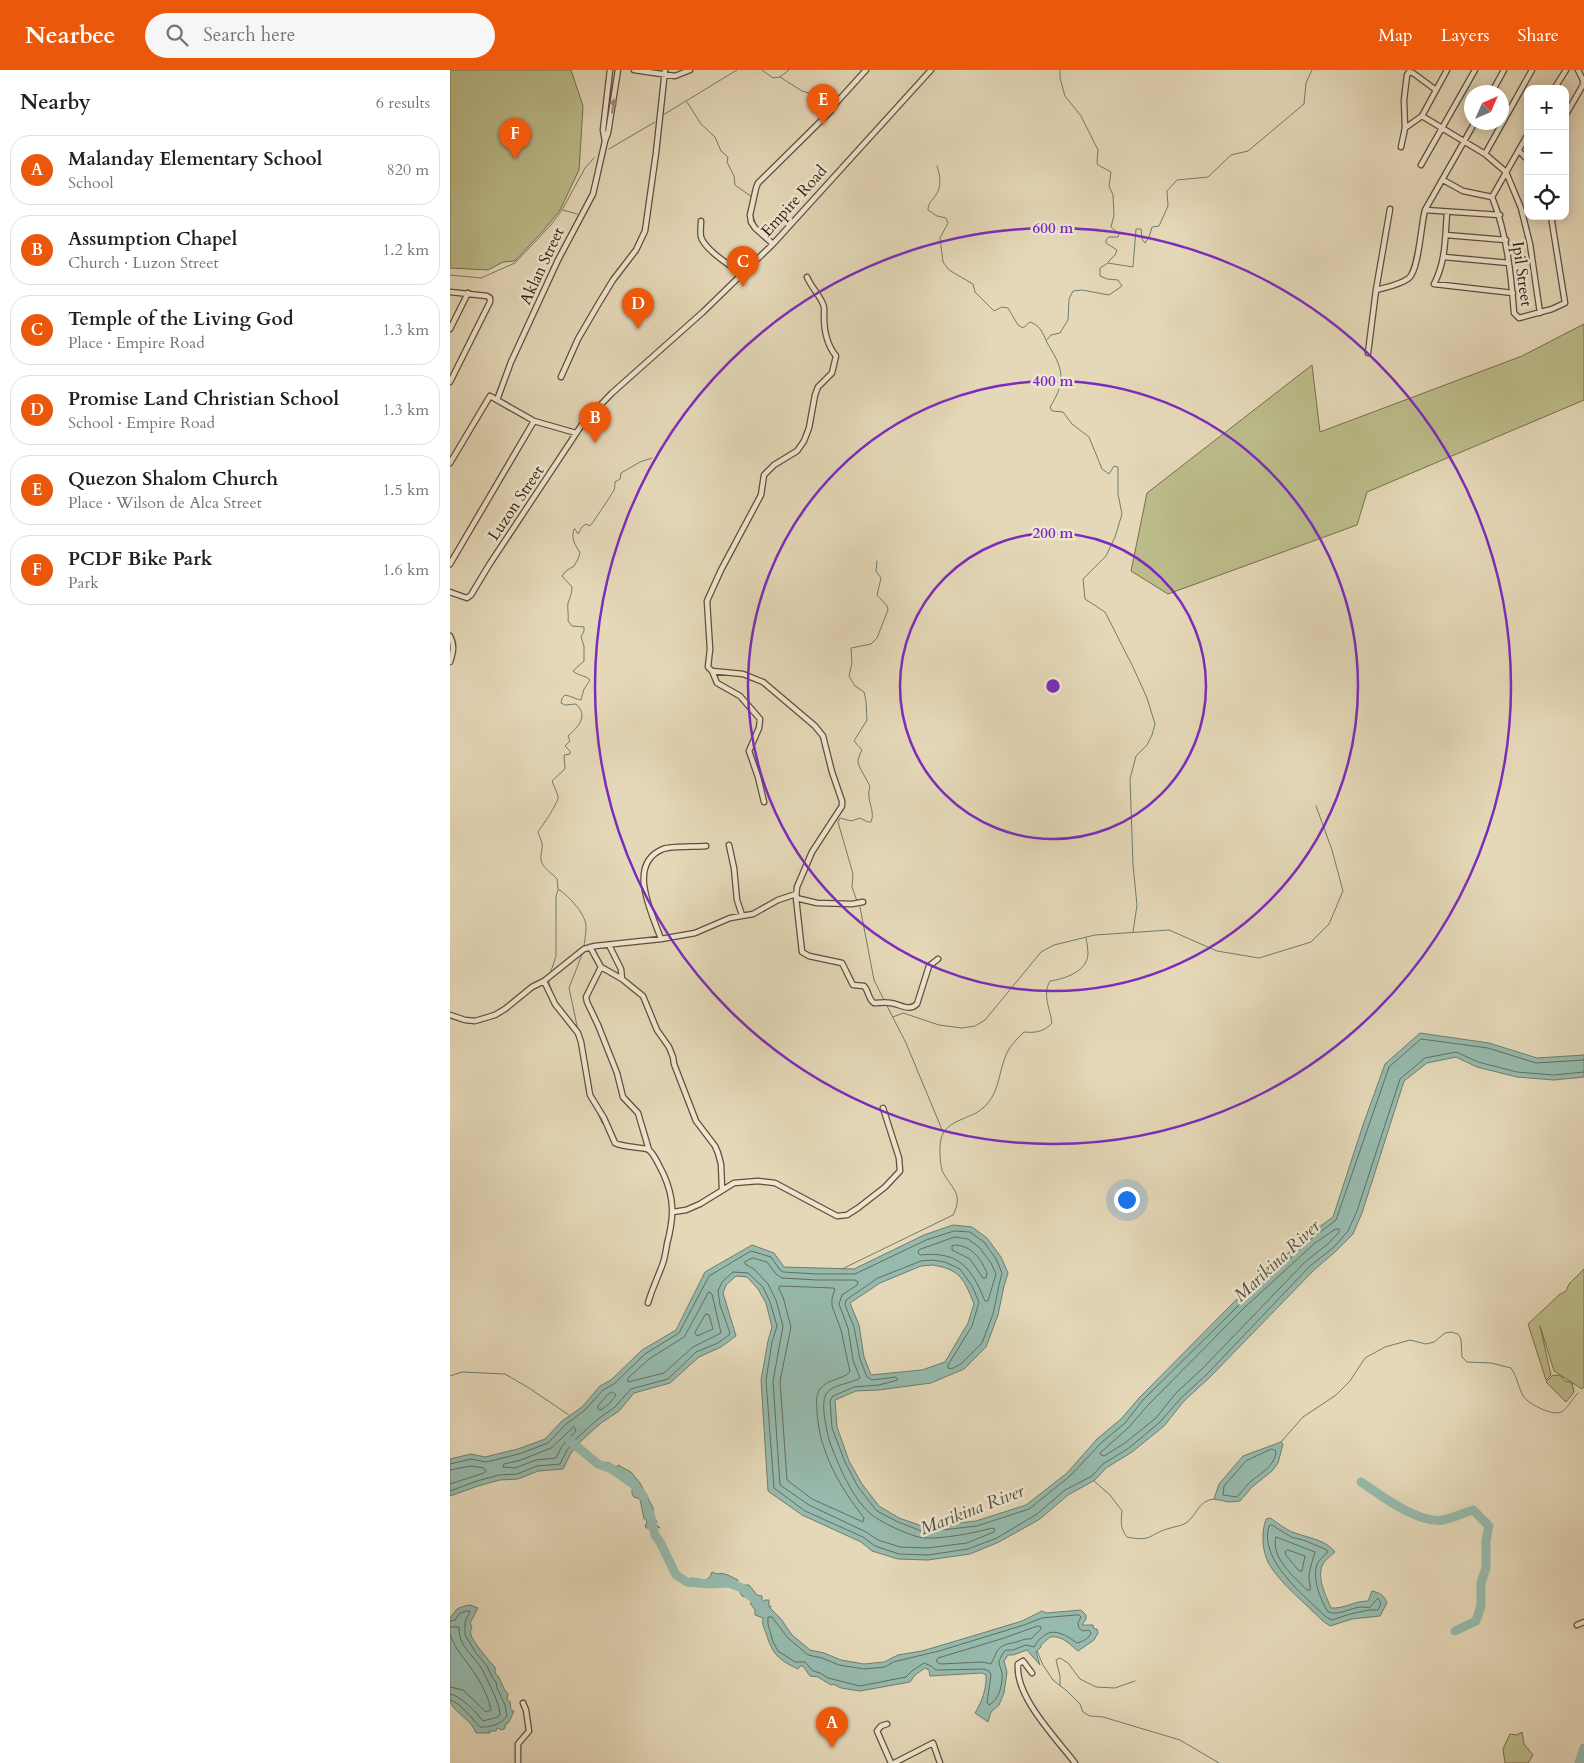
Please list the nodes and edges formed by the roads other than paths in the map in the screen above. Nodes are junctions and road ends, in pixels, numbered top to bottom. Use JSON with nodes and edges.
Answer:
{"nodes":[{"id":1,"x":610,"y":70,"type":"edge"},
{"id":2,"x":618,"y":70,"type":"edge"},
{"id":3,"x":634,"y":70,"type":"edge"},
{"id":4,"x":690,"y":70,"type":"edge"},
{"id":5,"x":866,"y":70,"type":"edge"},
{"id":6,"x":930,"y":70,"type":"edge"},
{"id":7,"x":1447,"y":70,"type":"edge"},
{"id":8,"x":1475,"y":70,"type":"edge"},
{"id":9,"x":1504,"y":70,"type":"edge"},
{"id":10,"x":1532,"y":70,"type":"edge"},
{"id":11,"x":1566,"y":70,"type":"edge"},
{"id":12,"x":1578,"y":70,"type":"edge"},
{"id":13,"x":665,"y":72,"type":"edge"},
{"id":14,"x":1496,"y":85,"type":"edge"},
{"id":15,"x":1557,"y":85,"type":"edge"},
{"id":16,"x":1436,"y":90,"type":"junction"},
{"id":17,"x":1569,"y":109,"type":"edge"},
{"id":18,"x":1422,"y":116,"type":"junction"},
{"id":19,"x":1405,"y":128,"type":"junction"},
{"id":20,"x":1442,"y":129,"type":"junction"},
{"id":21,"x":1470,"y":130,"type":"edge"},
{"id":22,"x":605,"y":141,"type":"junction"},
{"id":23,"x":1464,"y":141,"type":"junction"},
{"id":24,"x":1524,"y":142,"type":"edge"},
{"id":25,"x":1401,"y":147,"type":"dead end"},
{"id":26,"x":1519,"y":151,"type":"junction"},
{"id":27,"x":1485,"y":154,"type":"junction"},
{"id":28,"x":1524,"y":156,"type":"edge"},
{"id":29,"x":1420,"y":165,"type":"dead end"},
{"id":30,"x":1506,"y":172,"type":"junction"},
{"id":31,"x":1443,"y":180,"type":"junction"},
{"id":32,"x":1492,"y":197,"type":"junction"},
{"id":33,"x":1390,"y":209,"type":"dead end"},
{"id":34,"x":1426,"y":210,"type":"junction"},
{"id":35,"x":1447,"y":213,"type":"junction"},
{"id":36,"x":1500,"y":215,"type":"junction"},
{"id":37,"x":1552,"y":220,"type":"edge"},
{"id":38,"x":701,"y":221,"type":"dead end"},
{"id":39,"x":1446,"y":235,"type":"junction"},
{"id":40,"x":1506,"y":240,"type":"junction"},
{"id":41,"x":773,"y":244,"type":"junction"},
{"id":42,"x":1444,"y":257,"type":"junction"},
{"id":43,"x":1509,"y":263,"type":"junction"},
{"id":44,"x":742,"y":274,"type":"junction"},
{"id":45,"x":807,"y":277,"type":"dead end"},
{"id":46,"x":1376,"y":290,"type":"junction"},
{"id":47,"x":450,"y":292,"type":"edge"},
{"id":48,"x":468,"y":293,"type":"junction"},
{"id":49,"x":1513,"y":293,"type":"junction"},
{"id":50,"x":1540,"y":313,"type":"junction"},
{"id":51,"x":450,"y":329,"type":"edge"},
{"id":52,"x":1368,"y":352,"type":"dead end"},
{"id":53,"x":561,"y":377,"type":"dead end"},
{"id":54,"x":450,"y":382,"type":"edge"},
{"id":55,"x":496,"y":400,"type":"junction"},
{"id":56,"x":534,"y":421,"type":"junction"},
{"id":57,"x":583,"y":424,"type":"joint"},
{"id":58,"x":576,"y":433,"type":"junction"},
{"id":59,"x":450,"y":462,"type":"edge"},
{"id":60,"x":450,"y":564,"type":"edge"},
{"id":61,"x":450,"y":592,"type":"edge"},
{"id":62,"x":450,"y":636,"type":"edge"},
{"id":63,"x":450,"y":662,"type":"edge"},
{"id":64,"x":712,"y":672,"type":"junction"},
{"id":65,"x":764,"y":802,"type":"dead end"},
{"id":66,"x":729,"y":845,"type":"dead end"},
{"id":67,"x":706,"y":846,"type":"dead end"},
{"id":68,"x":796,"y":896,"type":"junction"},
{"id":69,"x":862,"y":902,"type":"dead end"},
{"id":70,"x":742,"y":915,"type":"junction"},
{"id":71,"x":661,"y":939,"type":"junction"},
{"id":72,"x":609,"y":945,"type":"junction"},
{"id":73,"x":590,"y":947,"type":"junction"},
{"id":74,"x":938,"y":960,"type":"dead end"},
{"id":75,"x":601,"y":967,"type":"junction"},
{"id":76,"x":622,"y":979,"type":"junction"},
{"id":77,"x":544,"y":981,"type":"junction"},
{"id":78,"x":450,"y":1015,"type":"edge"},
{"id":79,"x":883,"y":1108,"type":"dead end"},
{"id":80,"x":649,"y":1150,"type":"junction"},
{"id":81,"x":722,"y":1190,"type":"junction"},
{"id":82,"x":673,"y":1212,"type":"junction"},
{"id":83,"x":648,"y":1303,"type":"dead end"},
{"id":84,"x":1584,"y":1622,"type":"edge"},
{"id":85,"x":1577,"y":1625,"type":"dead end"},
{"id":86,"x":1032,"y":1673,"type":"dead end"},
{"id":87,"x":523,"y":1703,"type":"dead end"},
{"id":88,"x":887,"y":1724,"type":"dead end"},
{"id":89,"x":518,"y":1763,"type":"edge"},
{"id":90,"x":892,"y":1763,"type":"edge"},
{"id":91,"x":940,"y":1763,"type":"edge"},
{"id":92,"x":1075,"y":1763,"type":"edge"}],
"edges":[{"from":1,"to":22,"type":"street"},
{"from":22,"to":2,"type":"street","one_way":true},
{"from":3,"to":13,"type":"street"},
{"from":4,"to":13,"type":"street"},
{"from":5,"to":41,"type":"street"},
{"from":6,"to":41,"type":"street","name":"Empire Road"},
{"from":7,"to":16,"type":"street"},
{"from":8,"to":20,"type":"street"},
{"from":9,"to":14,"type":"street"},
{"from":10,"to":27,"type":"street"},
{"from":11,"to":15,"type":"street"},
{"from":12,"to":17,"type":"street"},
{"from":13,"to":53,"type":"street"},
{"from":16,"to":18,"type":"street"},
{"from":16,"to":19,"type":"street"},
{"from":18,"to":19,"type":"street"},
{"from":18,"to":20,"type":"street"},
{"from":19,"to":25,"type":"street"},
{"from":20,"to":23,"type":"street"},
{"from":20,"to":29,"type":"street"},
{"from":21,"to":23,"type":"street"},
{"from":22,"to":55,"type":"street","name":"Aklan Street"},
{"from":23,"to":27,"type":"street"},
{"from":23,"to":31,"type":"street"},
{"from":24,"to":26,"type":"street"},
{"from":26,"to":28,"type":"street"},
{"from":26,"to":30,"type":"street"},
{"from":27,"to":30,"type":"street"},
{"from":30,"to":32,"type":"street"},
{"from":30,"to":50,"type":"street"},
{"from":31,"to":32,"type":"street"},
{"from":31,"to":34,"type":"street"},
{"from":32,"to":36,"type":"street","name":"Ipil Street"},
{"from":33,"to":46,"type":"street"},
{"from":34,"to":35,"type":"street"},
{"from":34,"to":46,"type":"street"},
{"from":35,"to":36,"type":"street"},
{"from":35,"to":39,"type":"street"},
{"from":36,"to":40,"type":"street","name":"Ipil Street"},
{"from":37,"to":50,"type":"street","name":"Ipil Street"},
{"from":38,"to":44,"type":"street"},
{"from":39,"to":40,"type":"street"},
{"from":39,"to":42,"type":"street"},
{"from":40,"to":43,"type":"street","name":"Ipil Street"},
{"from":41,"to":44,"type":"street","name":"Empire Road"},
{"from":42,"to":43,"type":"street"},
{"from":42,"to":49,"type":"street"},
{"from":43,"to":49,"type":"street","name":"Ipil Street"},
{"from":44,"to":57,"type":"street","name":"Empire Road"},
{"from":45,"to":64,"type":"street"},
{"from":46,"to":52,"type":"street"},
{"from":47,"to":48,"type":"street"},
{"from":48,"to":51,"type":"street"},
{"from":48,"to":54,"type":"street"},
{"from":49,"to":50,"type":"street","name":"Ipil Street"},
{"from":55,"to":56,"type":"street"},
{"from":55,"to":59,"type":"street"},
{"from":56,"to":58,"type":"street"},
{"from":56,"to":60,"type":"street"},
{"from":57,"to":58,"type":"street","name":"Luzon Street"},
{"from":58,"to":61,"type":"street","name":"Luzon Street"},
{"from":62,"to":63,"type":"street"},
{"from":64,"to":65,"type":"street"},
{"from":64,"to":68,"type":"street"},
{"from":66,"to":70,"type":"street"},
{"from":67,"to":71,"type":"street"},
{"from":68,"to":69,"type":"street"},
{"from":68,"to":70,"type":"street"},
{"from":68,"to":74,"type":"street"},
{"from":70,"to":71,"type":"street"},
{"from":71,"to":72,"type":"street"},
{"from":72,"to":73,"type":"street"},
{"from":72,"to":76,"type":"street"},
{"from":73,"to":75,"type":"street"},
{"from":73,"to":77,"type":"street"},
{"from":75,"to":76,"type":"street"},
{"from":75,"to":80,"type":"street"},
{"from":76,"to":81,"type":"street"},
{"from":77,"to":78,"type":"street"},
{"from":77,"to":80,"type":"street"},
{"from":79,"to":81,"type":"street"},
{"from":80,"to":82,"type":"street"},
{"from":81,"to":82,"type":"street"},
{"from":82,"to":83,"type":"street"},
{"from":84,"to":85,"type":"street"},
{"from":86,"to":92,"type":"street"},
{"from":87,"to":89,"type":"street"},
{"from":88,"to":90,"type":"street"},
{"from":90,"to":91,"type":"street"}]}
